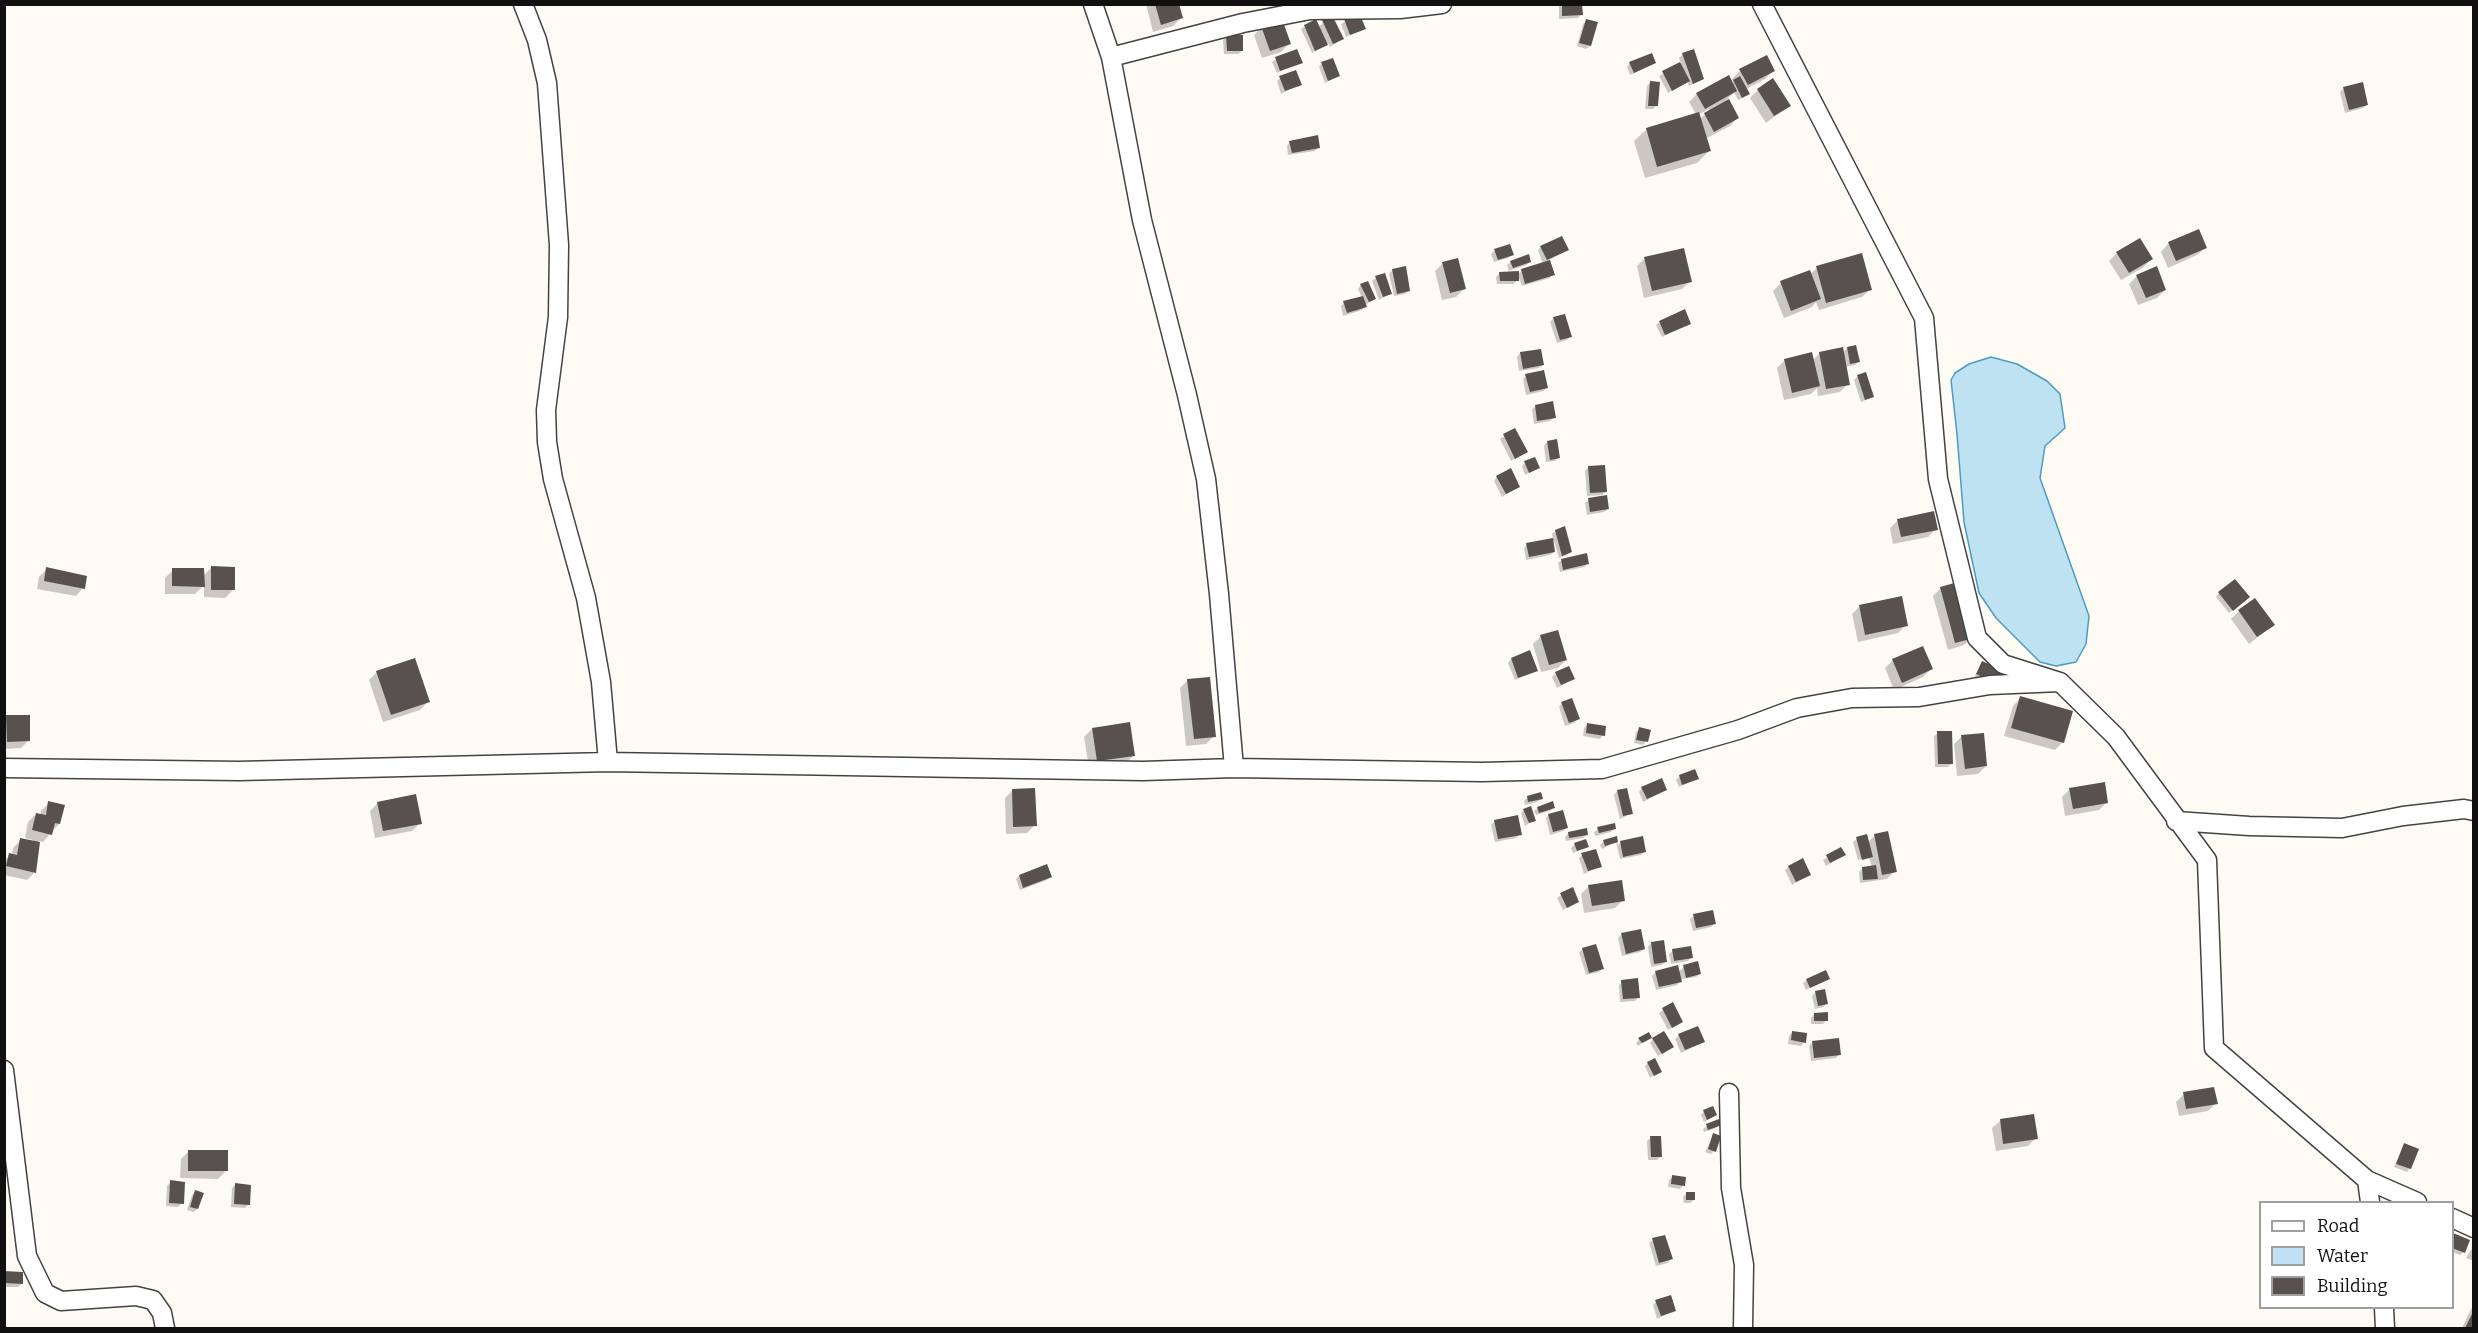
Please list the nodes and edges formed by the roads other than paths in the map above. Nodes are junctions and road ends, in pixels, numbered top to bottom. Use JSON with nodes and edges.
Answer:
{"nodes":[{"id":1,"x":523,"y":4,"type":"edge"},
{"id":2,"x":1093,"y":4,"type":"edge"},
{"id":3,"x":1442,"y":4,"type":"edge"},
{"id":4,"x":1762,"y":4,"type":"edge"},
{"id":5,"x":1111,"y":57,"type":"junction"},
{"id":6,"x":2060,"y":682,"type":"junction"},
{"id":7,"x":608,"y":762,"type":"junction"},
{"id":8,"x":4,"y":768,"type":"edge"},
{"id":9,"x":1234,"y":768,"type":"junction"},
{"id":10,"x":2474,"y":811,"type":"edge"},
{"id":11,"x":2176,"y":821,"type":"junction"},
{"id":12,"x":4,"y":1070,"type":"edge"},
{"id":13,"x":1729,"y":1093,"type":"dead end"},
{"id":14,"x":2367,"y":1180,"type":"junction"},
{"id":15,"x":2370,"y":1201,"type":"edge"},
{"id":16,"x":2413,"y":1201,"type":"edge"},
{"id":17,"x":2454,"y":1219,"type":"edge"},
{"id":18,"x":2474,"y":1228,"type":"edge"},
{"id":19,"x":2384,"y":1309,"type":"edge"},
{"id":20,"x":165,"y":1329,"type":"edge"},
{"id":21,"x":1743,"y":1329,"type":"edge"},
{"id":22,"x":2385,"y":1329,"type":"edge"}],
"edges":[{"from":1,"to":7,"type":"street"},
{"from":2,"to":5,"type":"street"},
{"from":3,"to":5,"type":"street"},
{"from":4,"to":6,"type":"street"},
{"from":5,"to":9,"type":"street"},
{"from":6,"to":9,"type":"street"},
{"from":6,"to":11,"type":"street"},
{"from":7,"to":8,"type":"street"},
{"from":7,"to":9,"type":"street"},
{"from":10,"to":11,"type":"street"},
{"from":11,"to":14,"type":"street"},
{"from":12,"to":20,"type":"street"},
{"from":13,"to":21,"type":"street"},
{"from":14,"to":15,"type":"street"},
{"from":14,"to":16,"type":"street"},
{"from":17,"to":18,"type":"street"},
{"from":19,"to":22,"type":"street"}]}
